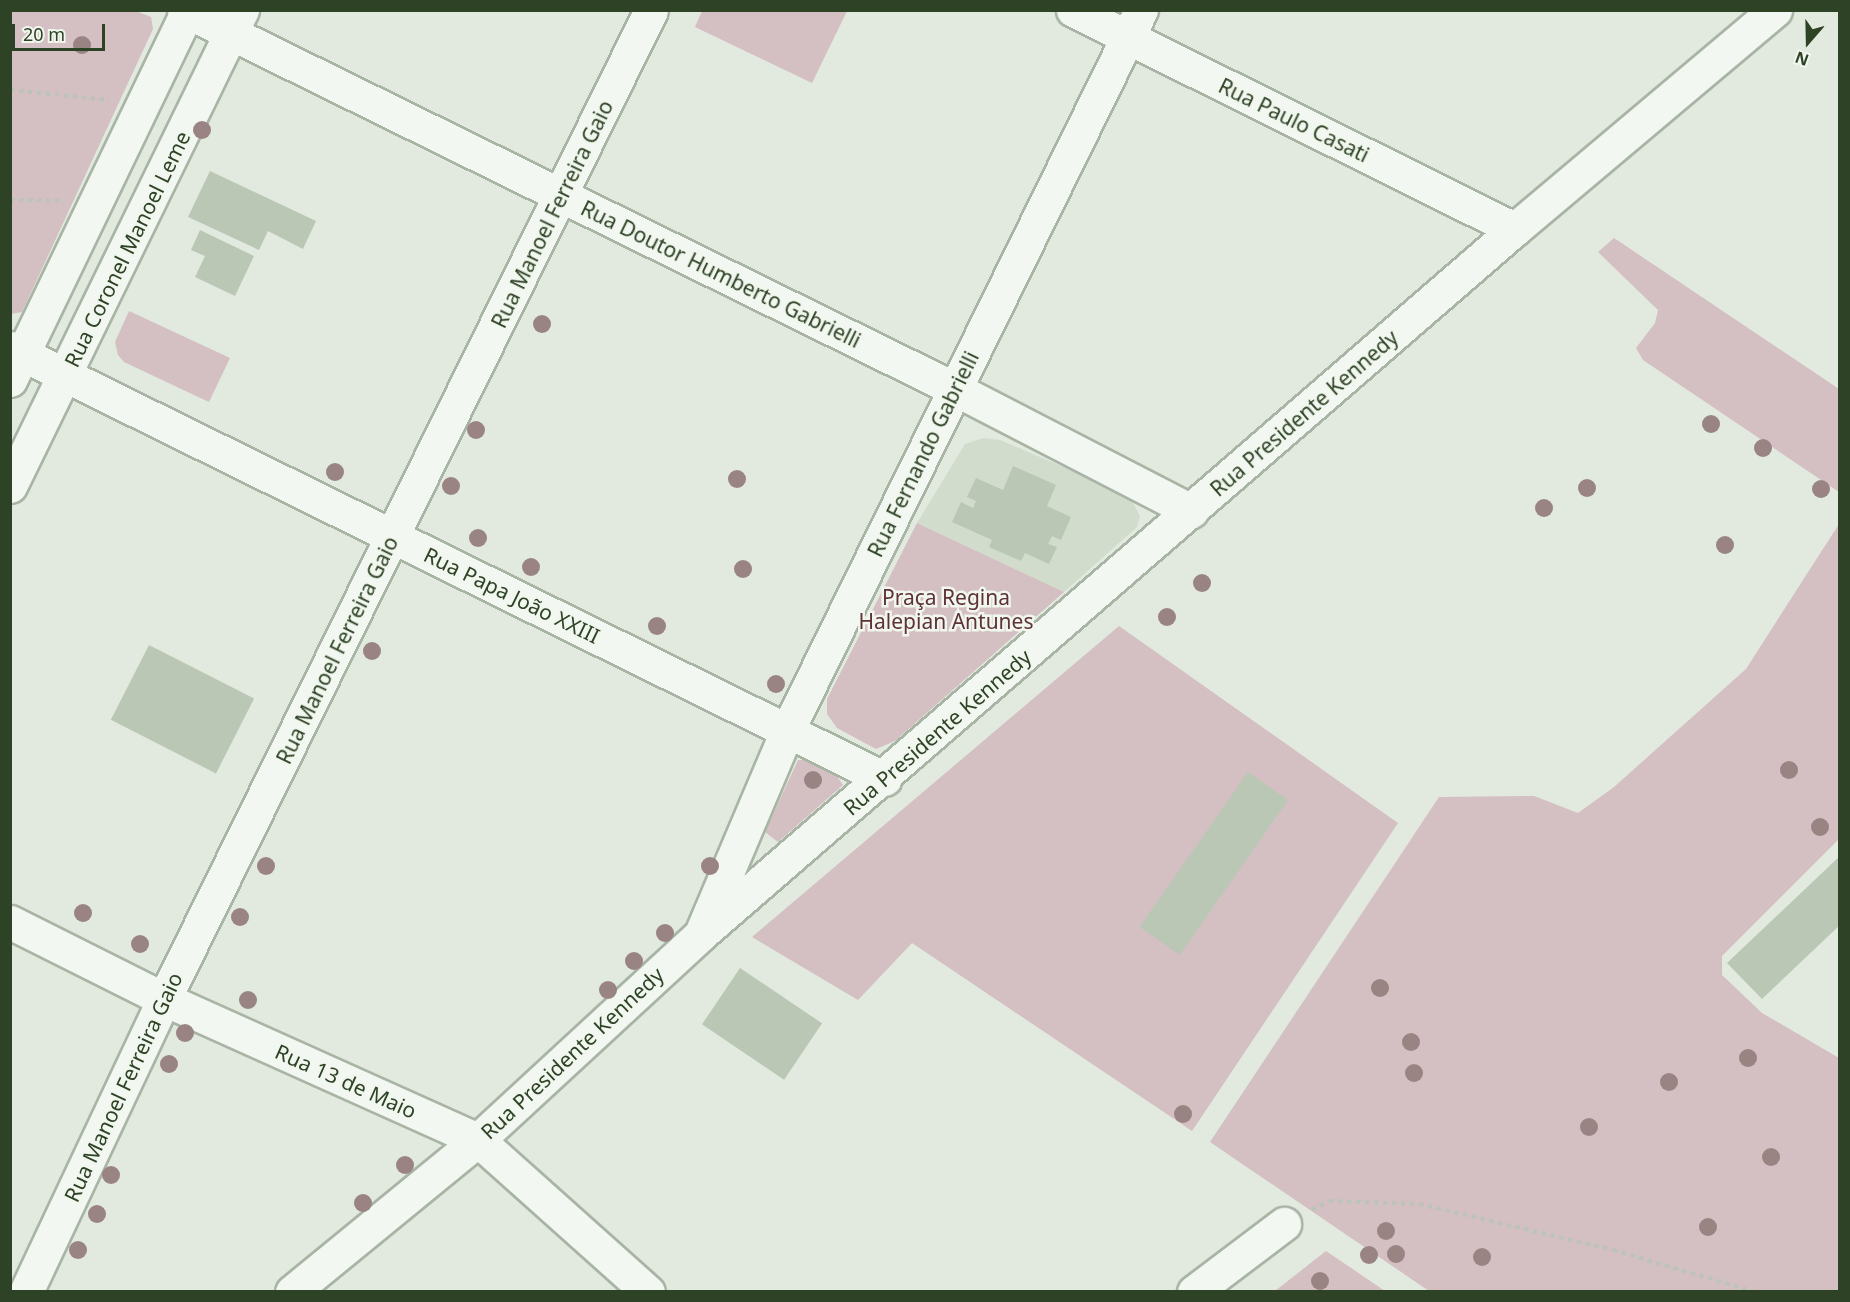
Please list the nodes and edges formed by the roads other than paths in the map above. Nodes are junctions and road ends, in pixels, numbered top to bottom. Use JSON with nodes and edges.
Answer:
{"nodes":[{"id":1,"x":651,"y":10,"type":"edge"},
{"id":2,"x":1073,"y":10,"type":"edge"},
{"id":3,"x":186,"y":11,"type":"edge"},
{"id":4,"x":1772,"y":11,"type":"edge"},
{"id":5,"x":236,"y":22,"type":"edge"},
{"id":6,"x":1135,"y":24,"type":"edge"},
{"id":7,"x":562,"y":196,"type":"junction"},
{"id":8,"x":1515,"y":229,"type":"junction"},
{"id":9,"x":15,"y":360,"type":"edge"},
{"id":10,"x":67,"y":376,"type":"junction"},
{"id":11,"x":955,"y":388,"type":"junction"},
{"id":12,"x":10,"y":486,"type":"edge"},
{"id":13,"x":1191,"y":511,"type":"junction"},
{"id":14,"x":393,"y":538,"type":"junction"},
{"id":15,"x":788,"y":729,"type":"junction"},
{"id":16,"x":885,"y":778,"type":"junction"},
{"id":17,"x":10,"y":922,"type":"edge"},
{"id":18,"x":701,"y":934,"type":"junction"},
{"id":19,"x":164,"y":999,"type":"junction"},
{"id":20,"x":478,"y":1140,"type":"junction"},
{"id":21,"x":1284,"y":1224,"type":"road end"},
{"id":22,"x":26,"y":1292,"type":"edge"},
{"id":23,"x":292,"y":1292,"type":"edge"},
{"id":24,"x":648,"y":1292,"type":"edge"},
{"id":25,"x":1194,"y":1292,"type":"edge"}],
"edges":[{"from":1,"to":7,"type":"street","name":"Rua Manoel Ferreira Gaio"},
{"from":2,"to":6,"type":"street","name":"Rua Paulo Casati"},
{"from":3,"to":5,"type":"street","name":"Rua Doutor Humberto Gabrielli"},
{"from":3,"to":9,"type":"street"},
{"from":4,"to":8,"type":"street","name":"Rua Presidente Kennedy"},
{"from":5,"to":7,"type":"street","name":"Rua Doutor Humberto Gabrielli"},
{"from":5,"to":10,"type":"street","name":"Rua Coronel Manoel Leme"},
{"from":6,"to":8,"type":"street","name":"Rua Paulo Casati"},
{"from":6,"to":11,"type":"street","name":"Rua Fernando Gabrielli"},
{"from":7,"to":11,"type":"street","name":"Rua Doutor Humberto Gabrielli"},
{"from":7,"to":14,"type":"street","name":"Rua Manoel Ferreira Gaio"},
{"from":8,"to":13,"type":"street","name":"Rua Presidente Kennedy"},
{"from":9,"to":10,"type":"street","name":"Rua Papa João XXIII"},
{"from":10,"to":12,"type":"street","name":"Rua Coronel Manoel Leme"},
{"from":10,"to":14,"type":"street","name":"Rua Papa João XXIII"},
{"from":11,"to":13,"type":"street","name":"Rua Doutor Humberto Gabrielli"},
{"from":11,"to":15,"type":"street","name":"Rua Fernando Gabrielli"},
{"from":13,"to":16,"type":"street","name":"Rua Presidente Kennedy"},
{"from":14,"to":15,"type":"street","name":"Rua Papa João XXIII"},
{"from":14,"to":19,"type":"street","name":"Rua Manoel Ferreira Gaio"},
{"from":15,"to":16,"type":"street","name":"Rua Papa João XXIII"},
{"from":15,"to":18,"type":"street","name":"Rua Fernando Gabrielli"},
{"from":16,"to":18,"type":"street","name":"Rua Presidente Kennedy"},
{"from":17,"to":19,"type":"street","name":"Rua 13 de Maio"},
{"from":18,"to":20,"type":"street","name":"Rua Presidente Kennedy"},
{"from":19,"to":20,"type":"street","name":"Rua 13 de Maio"},
{"from":19,"to":22,"type":"street","name":"Rua Manoel Ferreira Gaio"},
{"from":20,"to":23,"type":"street","name":"Rua Presidente Kennedy"},
{"from":20,"to":24,"type":"street","name":"Rua 13 de Maio"},
{"from":21,"to":25,"type":"street"}]}
